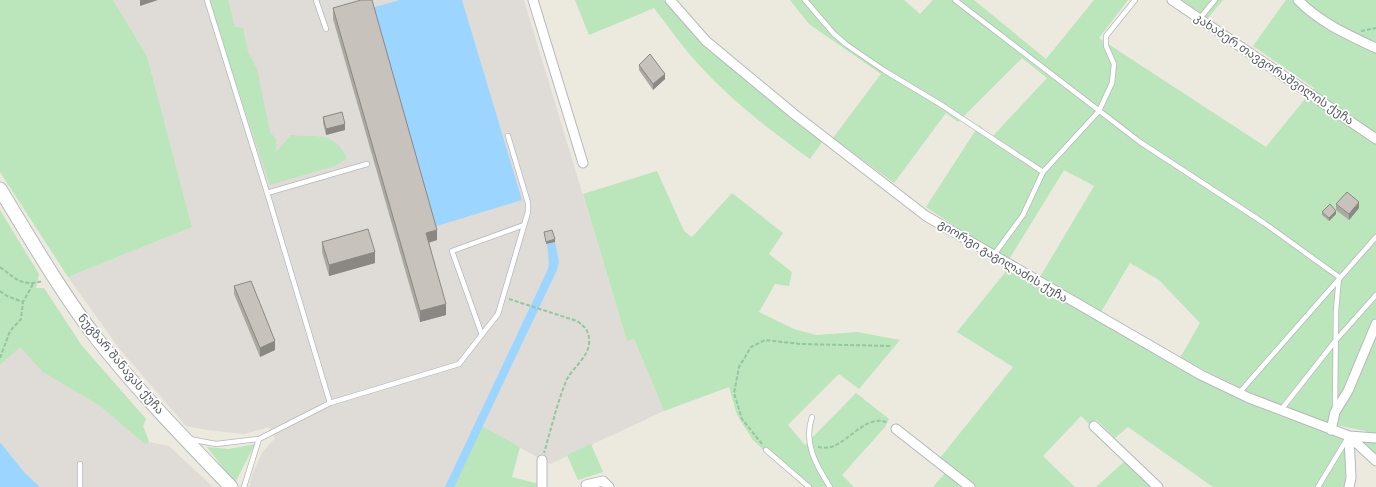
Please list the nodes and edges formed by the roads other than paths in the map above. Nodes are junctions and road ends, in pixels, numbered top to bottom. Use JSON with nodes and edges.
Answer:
{"nodes":[{"id":1,"x":207,"y":0,"type":"edge"},
{"id":2,"x":316,"y":0,"type":"edge"},
{"id":3,"x":533,"y":0,"type":"edge"},
{"id":4,"x":670,"y":0,"type":"edge"},
{"id":5,"x":804,"y":0,"type":"edge"},
{"id":6,"x":955,"y":0,"type":"edge"},
{"id":7,"x":1135,"y":0,"type":"edge"},
{"id":8,"x":1172,"y":0,"type":"edge"},
{"id":9,"x":1214,"y":0,"type":"edge"},
{"id":10,"x":1298,"y":0,"type":"edge"},
{"id":11,"x":1199,"y":19,"type":"junction"},
{"id":12,"x":326,"y":29,"type":"dead end"},
{"id":13,"x":1376,"y":48,"type":"edge"},
{"id":14,"x":1099,"y":111,"type":"junction"},
{"id":15,"x":508,"y":136,"type":"dead end"},
{"id":16,"x":1376,"y":139,"type":"edge"},
{"id":17,"x":583,"y":163,"type":"dead end"},
{"id":18,"x":367,"y":164,"type":"dead end"},
{"id":19,"x":1043,"y":172,"type":"junction"},
{"id":20,"x":0,"y":189,"type":"edge"},
{"id":21,"x":268,"y":193,"type":"junction"},
{"id":22,"x":524,"y":225,"type":"junction"},
{"id":23,"x":1376,"y":237,"type":"edge"},
{"id":24,"x":993,"y":256,"type":"junction"},
{"id":25,"x":1339,"y":277,"type":"junction"},
{"id":26,"x":1376,"y":295,"type":"edge"},
{"id":27,"x":1376,"y":324,"type":"edge"},
{"id":28,"x":482,"y":335,"type":"junction"},
{"id":29,"x":1336,"y":340,"type":"junction"},
{"id":30,"x":1239,"y":393,"type":"junction"},
{"id":31,"x":330,"y":403,"type":"junction"},
{"id":32,"x":1280,"y":410,"type":"junction"},
{"id":33,"x":1335,"y":412,"type":"junction"},
{"id":34,"x":812,"y":416,"type":"dead end"},
{"id":35,"x":1094,"y":426,"type":"dead end"},
{"id":36,"x":896,"y":429,"type":"road end"},
{"id":37,"x":1331,"y":430,"type":"junction"},
{"id":38,"x":1349,"y":436,"type":"junction"},
{"id":39,"x":184,"y":438,"type":"junction"},
{"id":40,"x":1376,"y":438,"type":"edge"},
{"id":41,"x":259,"y":439,"type":"junction"},
{"id":42,"x":766,"y":450,"type":"road end"},
{"id":43,"x":542,"y":460,"type":"road end"},
{"id":44,"x":1376,"y":460,"type":"edge"},
{"id":45,"x":80,"y":464,"type":"dead end"},
{"id":46,"x":586,"y":485,"type":"dead end"},
{"id":47,"x":80,"y":487,"type":"edge"},
{"id":48,"x":231,"y":487,"type":"edge"},
{"id":49,"x":244,"y":487,"type":"edge"},
{"id":50,"x":542,"y":487,"type":"edge"},
{"id":51,"x":609,"y":487,"type":"edge"},
{"id":52,"x":810,"y":487,"type":"edge"},
{"id":53,"x":830,"y":487,"type":"edge"},
{"id":54,"x":970,"y":487,"type":"edge"},
{"id":55,"x":1158,"y":487,"type":"edge"},
{"id":56,"x":1318,"y":487,"type":"edge"},
{"id":57,"x":1349,"y":487,"type":"edge"}],
"edges":[{"from":1,"to":21,"type":"lane"},
{"from":2,"to":12,"type":"lane"},
{"from":3,"to":17,"type":"street"},
{"from":4,"to":24,"type":"street","name":"გიორგი გაგილაძის ქუჩა"},
{"from":5,"to":19,"type":"lane"},
{"from":6,"to":14,"type":"lane"},
{"from":7,"to":14,"type":"lane"},
{"from":8,"to":11,"type":"street","name":"კახაბერ თავგორაშვილის ქუჩა"},
{"from":9,"to":11,"type":"lane"},
{"from":10,"to":13,"type":"street"},
{"from":11,"to":16,"type":"street","name":"კახაბერ თავგორაშვილის ქუჩა"},
{"from":14,"to":19,"type":"lane"},
{"from":14,"to":25,"type":"lane"},
{"from":15,"to":22,"type":"lane"},
{"from":18,"to":21,"type":"lane"},
{"from":19,"to":24,"type":"lane"},
{"from":20,"to":39,"type":"main road","name":"ნუგზარ შანავას ქუჩა"},
{"from":21,"to":31,"type":"lane"},
{"from":22,"to":28,"type":"lane"},
{"from":22,"to":28,"type":"lane"},
{"from":23,"to":25,"type":"lane"},
{"from":24,"to":30,"type":"street","name":"გიორგი გაგილაძის ქუჩა"},
{"from":25,"to":29,"type":"lane"},
{"from":25,"to":30,"type":"lane"},
{"from":26,"to":29,"type":"lane"},
{"from":27,"to":33,"type":"street"},
{"from":28,"to":31,"type":"lane"},
{"from":29,"to":32,"type":"lane"},
{"from":29,"to":33,"type":"lane"},
{"from":30,"to":32,"type":"street","name":"გიორგი გაგილაძის ქუჩა"},
{"from":31,"to":41,"type":"lane"},
{"from":32,"to":37,"type":"street","name":"გიორგი გაგილაძის ქუჩა"},
{"from":33,"to":37,"type":"street"},
{"from":34,"to":53,"type":"lane"},
{"from":35,"to":55,"type":"street"},
{"from":36,"to":54,"type":"street"},
{"from":37,"to":38,"type":"street","name":"გიორგი გაგილაძის ქუჩა"},
{"from":38,"to":40,"type":"street"},
{"from":38,"to":44,"type":"street","name":"გიორგი გაგილაძის ქუჩა"},
{"from":38,"to":56,"type":"lane"},
{"from":38,"to":57,"type":"street"},
{"from":39,"to":41,"type":"lane"},
{"from":39,"to":48,"type":"main road","name":"ნუგზარ შანავას ქუჩა"},
{"from":41,"to":49,"type":"lane"},
{"from":42,"to":52,"type":"lane"},
{"from":43,"to":50,"type":"street"},
{"from":45,"to":47,"type":"lane"},
{"from":46,"to":51,"type":"street"}]}
